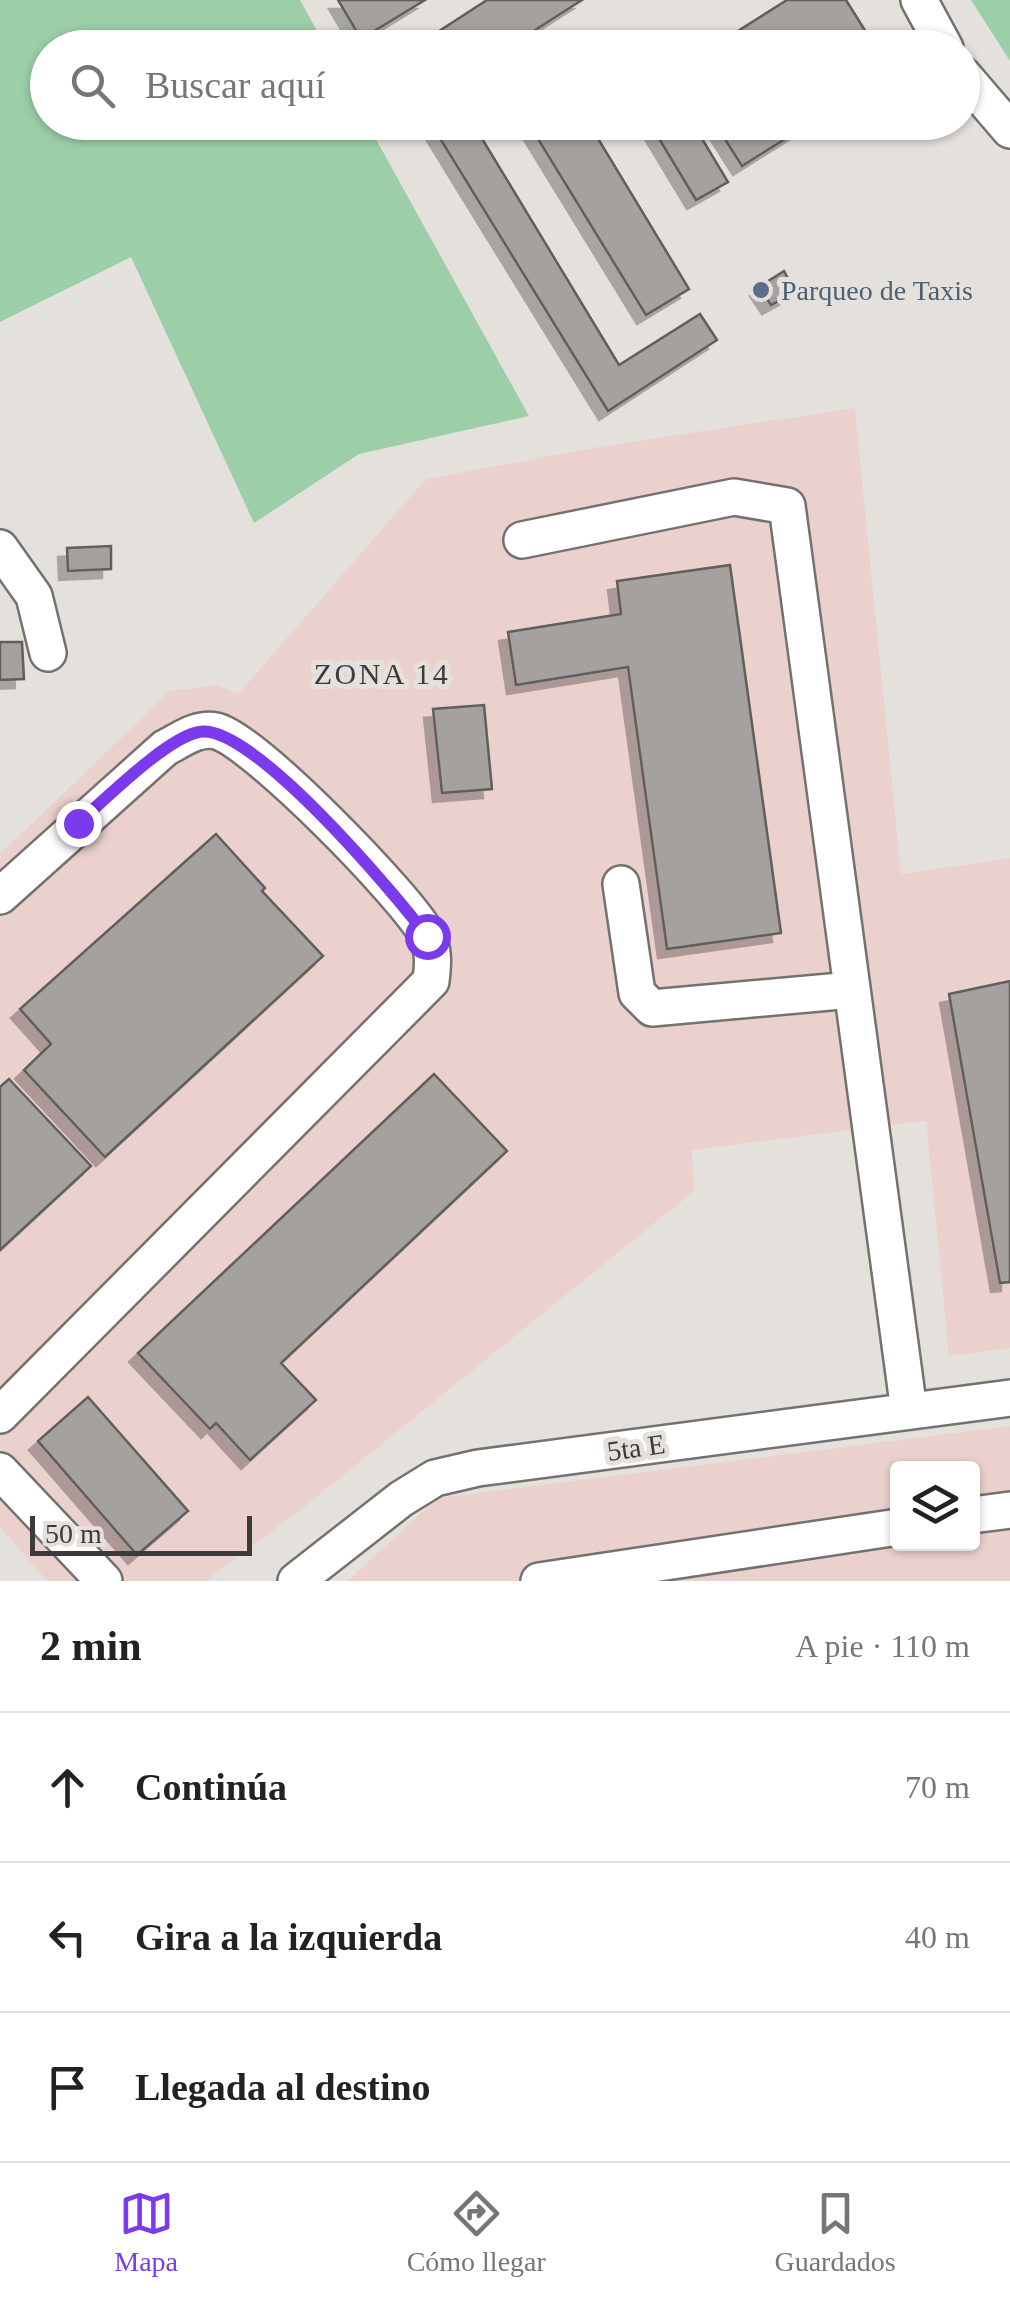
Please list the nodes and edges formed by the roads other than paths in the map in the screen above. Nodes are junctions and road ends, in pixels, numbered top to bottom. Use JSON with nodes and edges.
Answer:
{"nodes":[{"id":1,"x":919,"y":0,"type":"edge"},
{"id":2,"x":935,"y":30,"type":"edge"},
{"id":3,"x":980,"y":95,"type":"edge"},
{"id":4,"x":1010,"y":130,"type":"edge"},
{"id":5,"x":522,"y":540,"type":"dead end"},
{"id":6,"x":0,"y":548,"type":"edge"},
{"id":7,"x":48,"y":653,"type":"dead end"},
{"id":8,"x":621,"y":884,"type":"dead end"},
{"id":9,"x":0,"y":896,"type":"edge"},
{"id":10,"x":852,"y":990,"type":"junction"},
{"id":11,"x":1010,"y":1398,"type":"edge"},
{"id":12,"x":909,"y":1411,"type":"junction"},
{"id":13,"x":0,"y":1415,"type":"edge"},
{"id":14,"x":0,"y":1471,"type":"edge"},
{"id":15,"x":1010,"y":1510,"type":"edge"},
{"id":16,"x":980,"y":1515,"type":"edge"},
{"id":17,"x":890,"y":1528,"type":"edge"},
{"id":18,"x":104,"y":1581,"type":"edge"},
{"id":19,"x":296,"y":1581,"type":"edge"},
{"id":20,"x":539,"y":1581,"type":"edge"}],
"edges":[{"from":1,"to":2,"type":"street"},
{"from":3,"to":4,"type":"street"},
{"from":5,"to":10,"type":"street"},
{"from":6,"to":7,"type":"street"},
{"from":8,"to":10,"type":"street"},
{"from":9,"to":13,"type":"street"},
{"from":10,"to":12,"type":"street"},
{"from":11,"to":12,"type":"street","name":"5ta E"},
{"from":12,"to":19,"type":"street","name":"5ta E"},
{"from":14,"to":18,"type":"street"},
{"from":15,"to":16,"type":"street"},
{"from":17,"to":20,"type":"street"}]}
